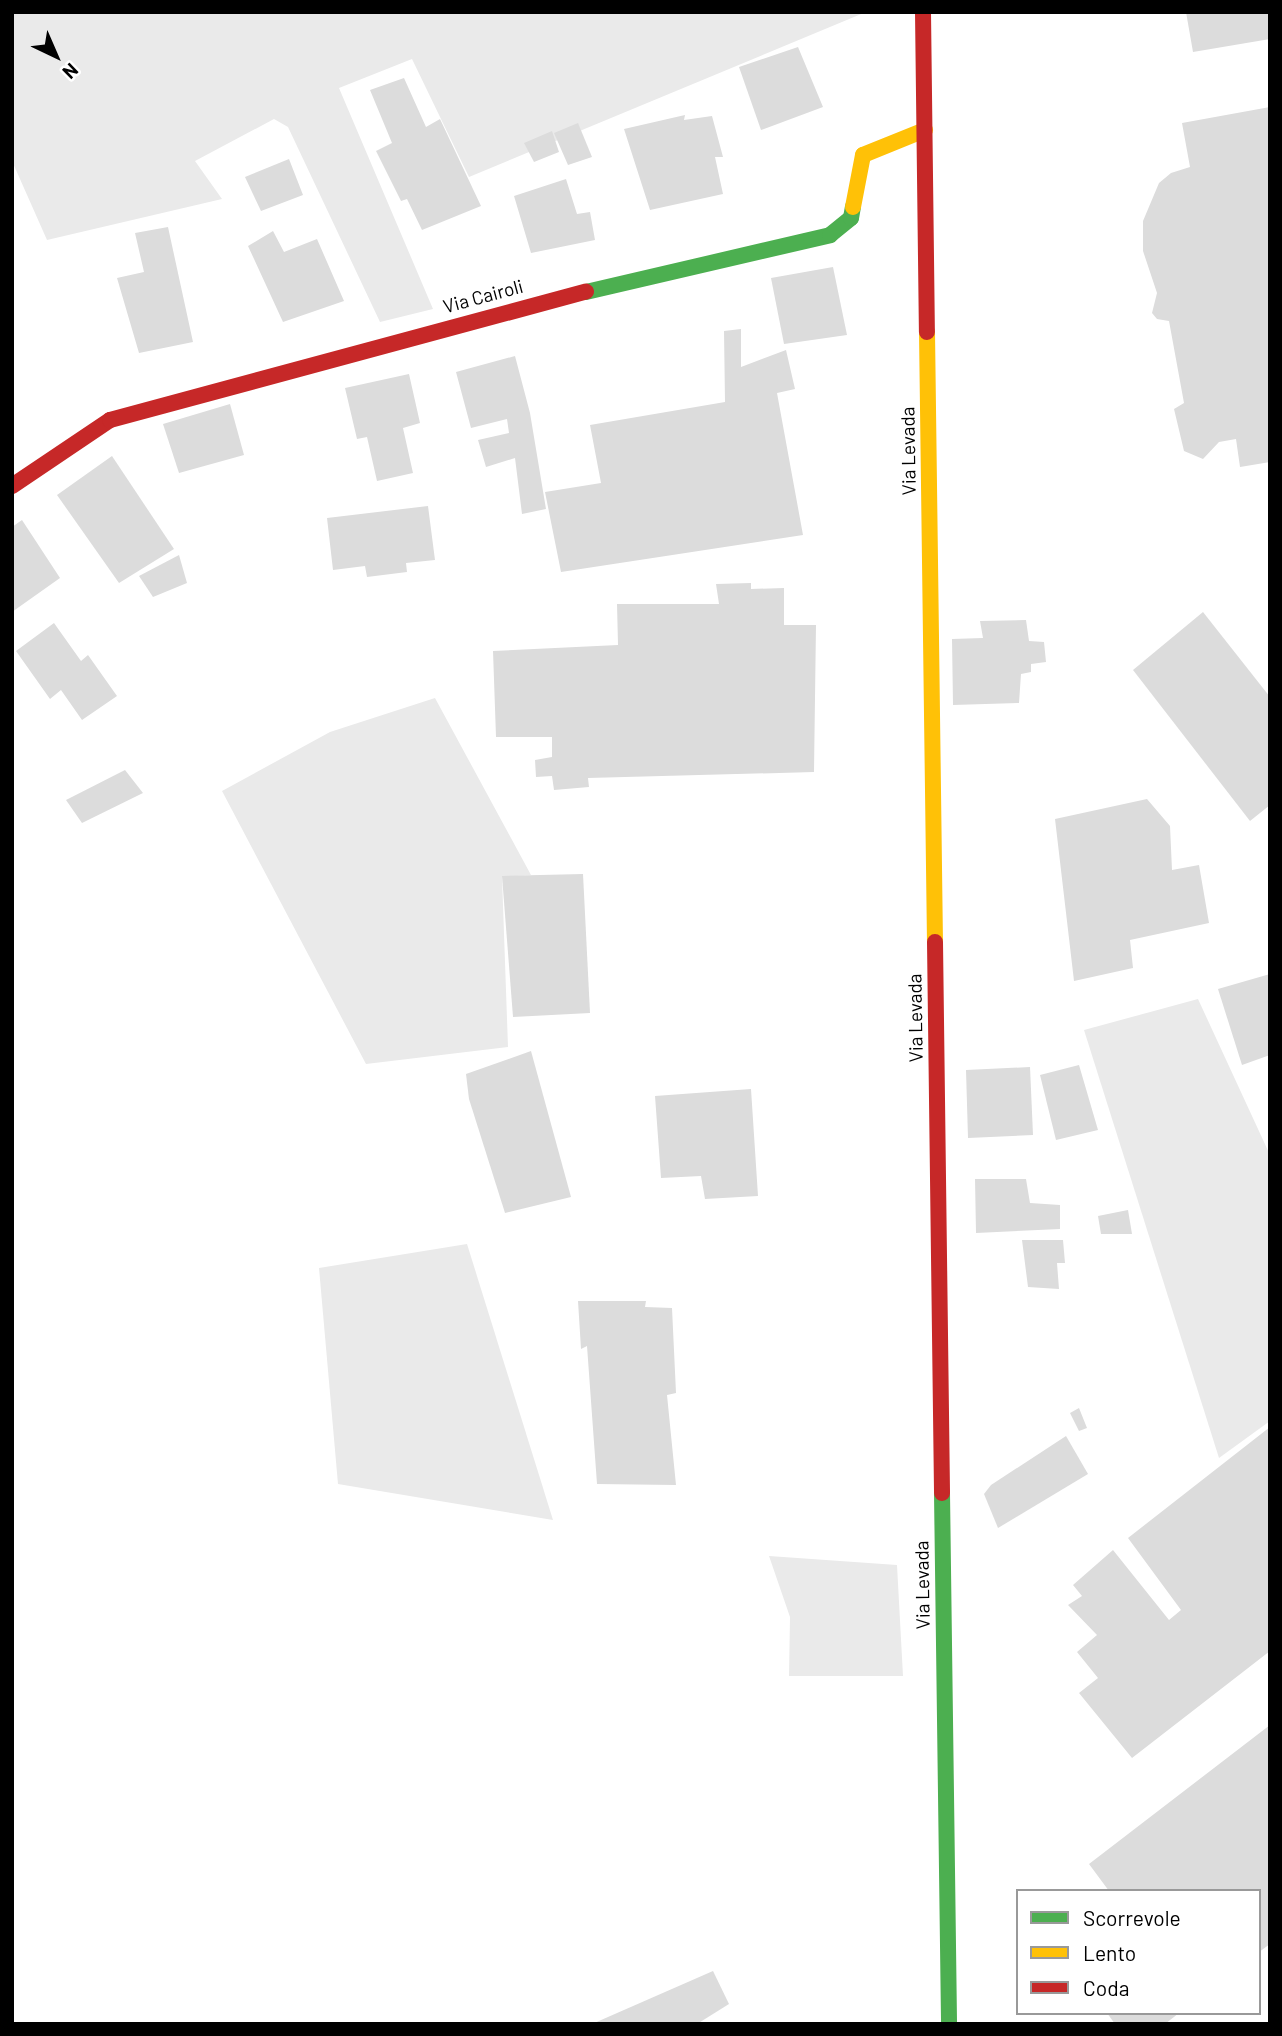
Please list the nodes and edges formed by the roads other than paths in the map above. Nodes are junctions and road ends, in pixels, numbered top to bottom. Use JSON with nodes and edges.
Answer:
{"nodes":[{"id":1,"x":923,"y":12,"type":"edge"},
{"id":2,"x":925,"y":130,"type":"junction"},
{"id":3,"x":12,"y":486,"type":"edge"},
{"id":4,"x":949,"y":2024,"type":"edge"}],
"edges":[{"from":1,"to":2,"type":"main road","name":"Via Levada"},
{"from":2,"to":3,"type":"main road","name":"Via Cairoli"},
{"from":2,"to":4,"type":"main road","name":"Via Levada"}]}
